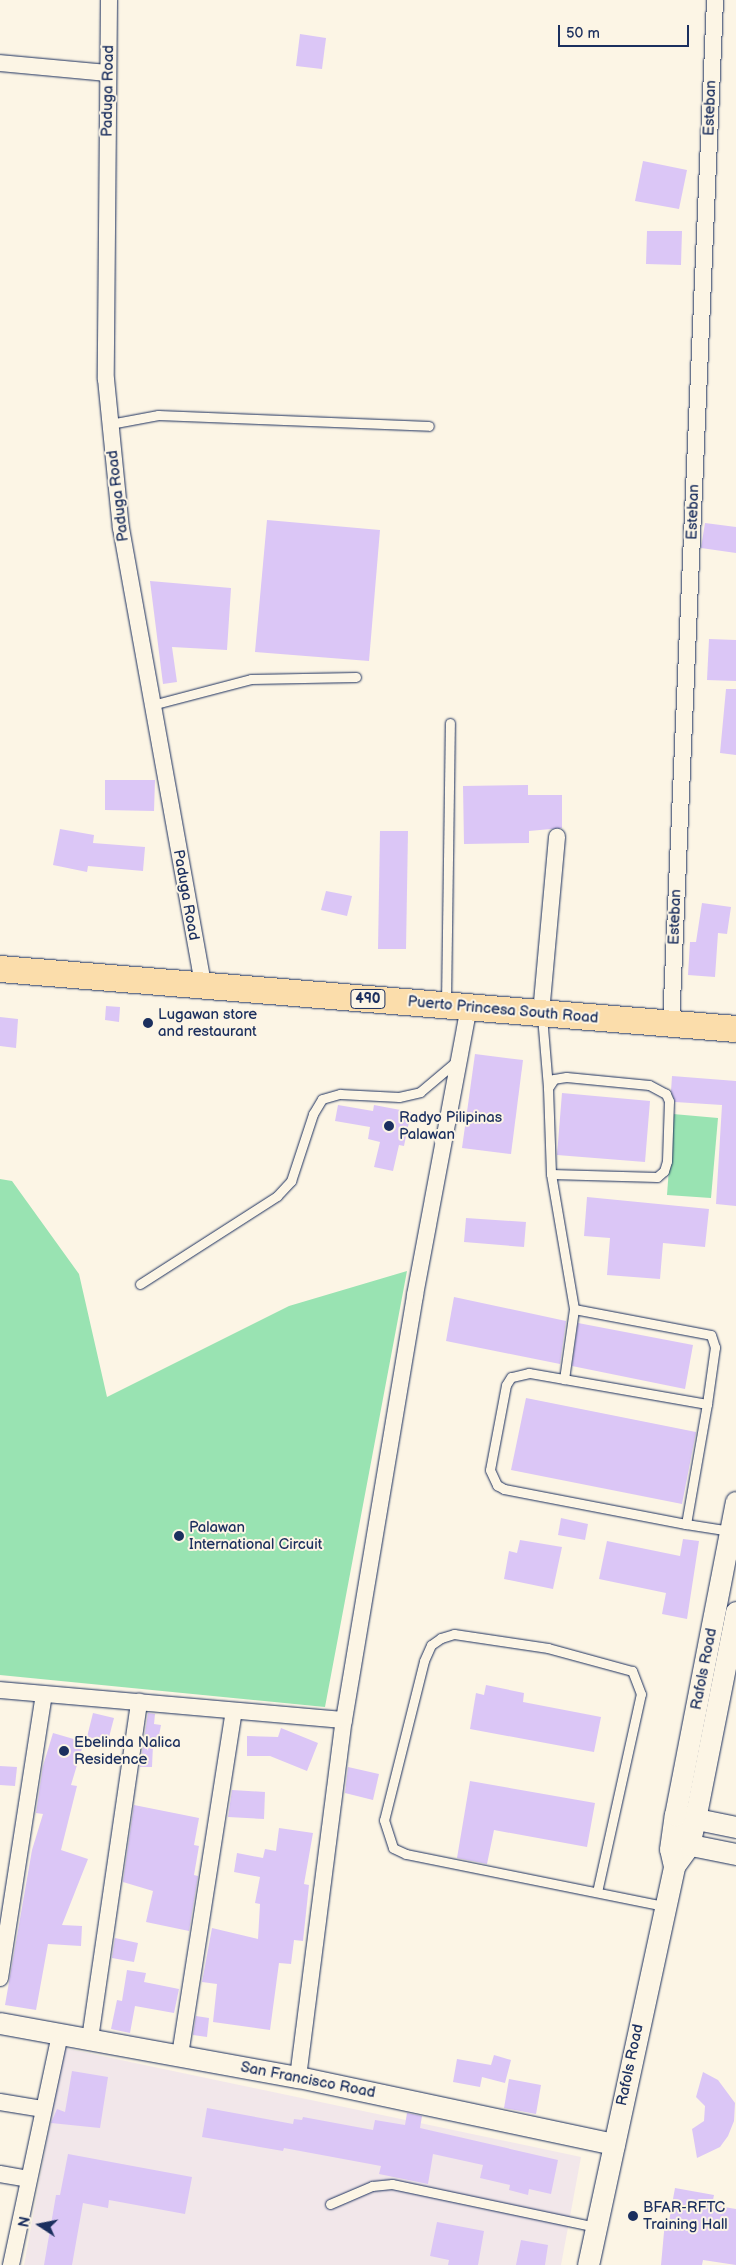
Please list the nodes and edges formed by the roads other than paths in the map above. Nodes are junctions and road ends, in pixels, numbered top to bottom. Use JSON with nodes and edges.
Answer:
{"nodes":[{"id":1,"x":109,"y":0,"type":"edge"},
{"id":2,"x":715,"y":0,"type":"edge"},
{"id":3,"x":0,"y":63,"type":"edge"},
{"id":4,"x":108,"y":73,"type":"junction"},
{"id":5,"x":110,"y":424,"type":"junction"},
{"id":6,"x":429,"y":426,"type":"dead end"},
{"id":7,"x":356,"y":677,"type":"dead end"},
{"id":8,"x":152,"y":705,"type":"junction"},
{"id":9,"x":450,"y":723,"type":"dead end"},
{"id":10,"x":557,"y":837,"type":"dead end"},
{"id":11,"x":0,"y":968,"type":"edge"},
{"id":12,"x":203,"y":985,"type":"junction"},
{"id":13,"x":457,"y":1006,"type":"junction"},
{"id":14,"x":542,"y":1013,"type":"junction"},
{"id":15,"x":671,"y":1025,"type":"junction"},
{"id":16,"x":736,"y":1029,"type":"edge"},
{"id":17,"x":459,"y":1059,"type":"junction"},
{"id":18,"x":548,"y":1088,"type":"junction"},
{"id":19,"x":551,"y":1174,"type":"junction"},
{"id":20,"x":140,"y":1284,"type":"dead end"},
{"id":21,"x":574,"y":1309,"type":"junction"},
{"id":22,"x":564,"y":1379,"type":"junction"},
{"id":23,"x":707,"y":1404,"type":"junction"},
{"id":24,"x":736,"y":1502,"type":"edge"},
{"id":25,"x":686,"y":1524,"type":"junction"},
{"id":26,"x":731,"y":1531,"type":"junction"},
{"id":27,"x":736,"y":1612,"type":"edge"},
{"id":28,"x":0,"y":1690,"type":"edge"},
{"id":29,"x":44,"y":1695,"type":"junction"},
{"id":30,"x":139,"y":1702,"type":"junction"},
{"id":31,"x":234,"y":1712,"type":"junction"},
{"id":32,"x":344,"y":1720,"type":"junction"},
{"id":33,"x":685,"y":1817,"type":"junction"},
{"id":34,"x":736,"y":1827,"type":"edge"},
{"id":35,"x":680,"y":1843,"type":"junction"},
{"id":36,"x":736,"y":1854,"type":"edge"},
{"id":37,"x":598,"y":1892,"type":"junction"},
{"id":38,"x":664,"y":1906,"type":"junction"},
{"id":39,"x":0,"y":1978,"type":"edge"},
{"id":40,"x":0,"y":2023,"type":"edge"},
{"id":41,"x":60,"y":2034,"type":"junction"},
{"id":42,"x":90,"y":2039,"type":"junction"},
{"id":43,"x":180,"y":2055,"type":"junction"},
{"id":44,"x":298,"y":2077,"type":"junction"},
{"id":45,"x":0,"y":2102,"type":"edge"},
{"id":46,"x":43,"y":2109,"type":"junction"},
{"id":47,"x":614,"y":2144,"type":"junction"},
{"id":48,"x":0,"y":2174,"type":"edge"},
{"id":49,"x":28,"y":2180,"type":"junction"},
{"id":50,"x":330,"y":2204,"type":"dead end"},
{"id":51,"x":596,"y":2227,"type":"junction"},
{"id":52,"x":8,"y":2259,"type":"edge"},
{"id":53,"x":588,"y":2265,"type":"edge"}],
"edges":[{"from":1,"to":4,"type":"street","name":"Paduga Road"},
{"from":2,"to":15,"type":"street","name":"Esteban"},
{"from":3,"to":4,"type":"street"},
{"from":4,"to":5,"type":"street","name":"Paduga Road"},
{"from":5,"to":6,"type":"lane"},
{"from":5,"to":8,"type":"street","name":"Paduga Road"},
{"from":7,"to":8,"type":"lane"},
{"from":8,"to":12,"type":"street","name":"Paduga Road"},
{"from":9,"to":13,"type":"lane"},
{"from":10,"to":14,"type":"street"},
{"from":11,"to":12,"type":"main road","name":"Puerto Princesa South Road","number":"490"},
{"from":12,"to":13,"type":"main road","name":"Puerto Princesa South Road","number":"490"},
{"from":13,"to":14,"type":"main road","name":"Puerto Princesa South Road","number":"490"},
{"from":13,"to":17,"type":"street"},
{"from":14,"to":15,"type":"main road","name":"Puerto Princesa South Road","number":"490"},
{"from":14,"to":18,"type":"lane"},
{"from":15,"to":16,"type":"main road","name":"Puerto Princesa South Road","number":"490"},
{"from":17,"to":20,"type":"lane"},
{"from":17,"to":32,"type":"street"},
{"from":18,"to":19,"type":"lane"},
{"from":18,"to":19,"type":"lane"},
{"from":19,"to":21,"type":"lane"},
{"from":21,"to":22,"type":"lane"},
{"from":21,"to":23,"type":"lane"},
{"from":22,"to":23,"type":"lane"},
{"from":22,"to":25,"type":"lane"},
{"from":23,"to":25,"type":"lane"},
{"from":24,"to":26,"type":"street","name":"Rafols Road"},
{"from":25,"to":26,"type":"lane"},
{"from":26,"to":33,"type":"street","name":"Rafols Road"},
{"from":27,"to":33,"type":"street","name":"Rafols Road"},
{"from":28,"to":29,"type":"street"},
{"from":29,"to":30,"type":"street"},
{"from":29,"to":39,"type":"street"},
{"from":30,"to":31,"type":"street"},
{"from":30,"to":42,"type":"street"},
{"from":31,"to":32,"type":"street"},
{"from":31,"to":43,"type":"street"},
{"from":32,"to":44,"type":"street"},
{"from":33,"to":34,"type":"street"},
{"from":33,"to":35,"type":"street","name":"Rafols Road"},
{"from":35,"to":36,"type":"street"},
{"from":35,"to":38,"type":"street","name":"Rafols Road"},
{"from":37,"to":37,"type":"lane"},
{"from":37,"to":38,"type":"lane"},
{"from":38,"to":47,"type":"street","name":"Rafols Road"},
{"from":40,"to":41,"type":"street","name":"San Francisco Road"},
{"from":41,"to":42,"type":"street","name":"San Francisco Road"},
{"from":41,"to":46,"type":"street"},
{"from":42,"to":43,"type":"street","name":"San Francisco Road"},
{"from":43,"to":44,"type":"street","name":"San Francisco Road"},
{"from":44,"to":47,"type":"street","name":"San Francisco Road"},
{"from":45,"to":46,"type":"street"},
{"from":46,"to":49,"type":"street"},
{"from":47,"to":51,"type":"street","name":"Rafols Road"},
{"from":48,"to":49,"type":"street"},
{"from":49,"to":52,"type":"street"},
{"from":50,"to":51,"type":"lane"},
{"from":51,"to":53,"type":"street","name":"Rafols Road"}]}
